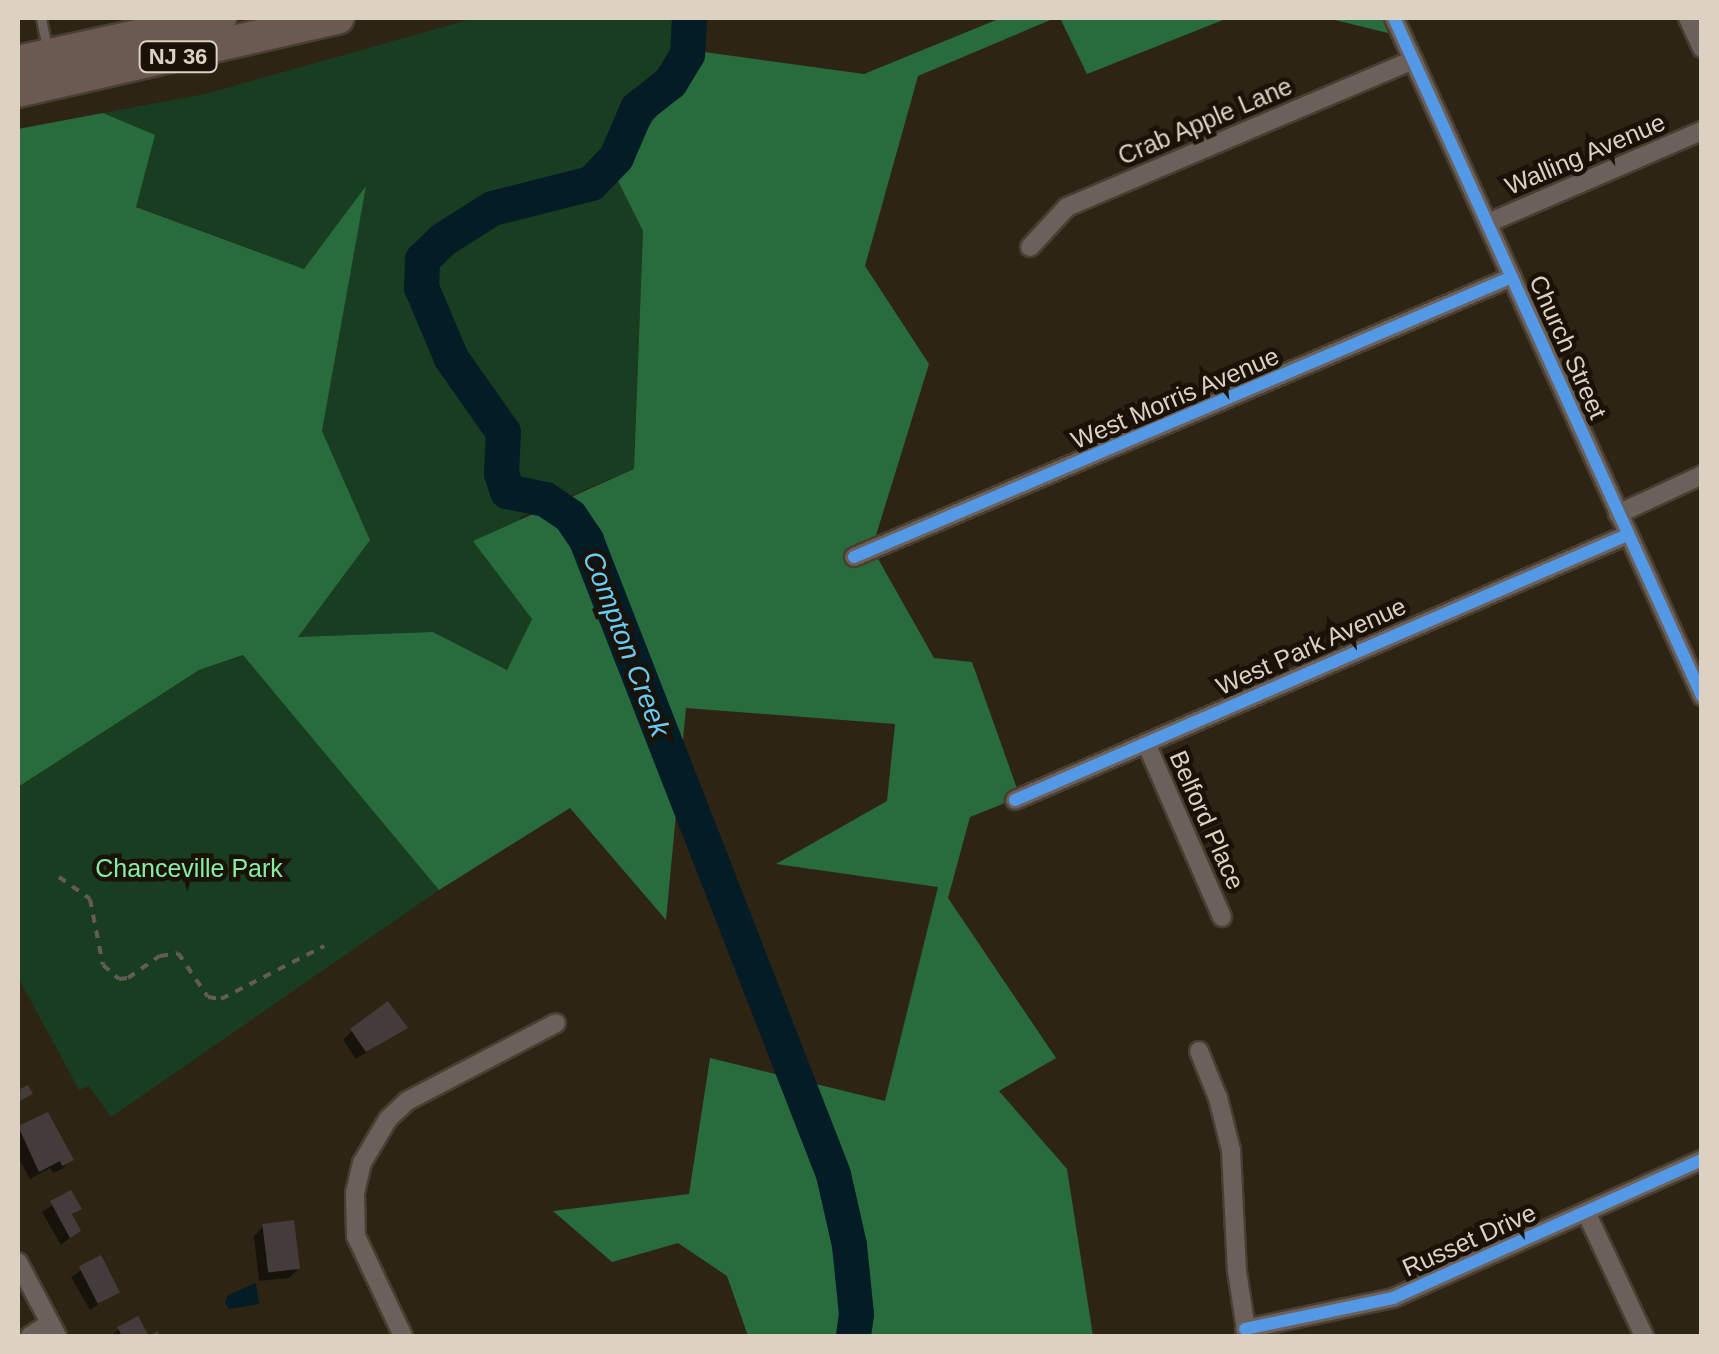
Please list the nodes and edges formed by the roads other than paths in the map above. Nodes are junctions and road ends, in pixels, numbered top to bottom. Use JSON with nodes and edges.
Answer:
{"nodes":[{"id":1,"x":41,"y":18,"type":"edge"},
{"id":2,"x":220,"y":18,"type":"edge"},
{"id":3,"x":338,"y":18,"type":"edge"},
{"id":4,"x":1394,"y":18,"type":"edge"},
{"id":5,"x":1688,"y":18,"type":"edge"},
{"id":6,"x":1702,"y":48,"type":"edge"},
{"id":7,"x":33,"y":58,"type":"edge"},
{"id":8,"x":1412,"y":60,"type":"junction"},
{"id":9,"x":18,"y":91,"type":"edge"},
{"id":10,"x":1702,"y":132,"type":"edge"},
{"id":11,"x":1488,"y":224,"type":"junction"},
{"id":12,"x":1030,"y":248,"type":"dead end"},
{"id":13,"x":1512,"y":277,"type":"junction"},
{"id":14,"x":1702,"y":475,"type":"edge"},
{"id":15,"x":1618,"y":514,"type":"junction"},
{"id":16,"x":1627,"y":535,"type":"junction"},
{"id":17,"x":854,"y":557,"type":"dead end"},
{"id":18,"x":1702,"y":696,"type":"edge"},
{"id":19,"x":1146,"y":743,"type":"junction"},
{"id":20,"x":1015,"y":800,"type":"dead end"},
{"id":21,"x":1222,"y":917,"type":"dead end"},
{"id":22,"x":556,"y":1023,"type":"dead end"},
{"id":23,"x":1199,"y":1051,"type":"dead end"},
{"id":24,"x":1702,"y":1160,"type":"edge"},
{"id":25,"x":1586,"y":1212,"type":"junction"},
{"id":26,"x":18,"y":1262,"type":"edge"},
{"id":27,"x":54,"y":1330,"type":"edge"},
{"id":28,"x":1246,"y":1333,"type":"edge"},
{"id":29,"x":30,"y":1336,"type":"edge"},
{"id":30,"x":403,"y":1336,"type":"edge"},
{"id":31,"x":1644,"y":1336,"type":"edge"}],
"edges":[{"from":1,"to":7,"type":"lane"},
{"from":2,"to":7,"type":"highway","number":"NJ 36"},
{"from":3,"to":9,"type":"highway","number":"NJ 36"},
{"from":4,"to":8,"type":"street","name":"Church Street"},
{"from":5,"to":6,"type":"street"},
{"from":8,"to":11,"type":"street","name":"Church Street"},
{"from":8,"to":12,"type":"street","name":"Crab Apple Lane"},
{"from":10,"to":11,"type":"street","name":"Walling Avenue"},
{"from":11,"to":13,"type":"street","name":"Church Street"},
{"from":13,"to":15,"type":"street","name":"Church Street"},
{"from":13,"to":17,"type":"street","name":"West Morris Avenue"},
{"from":14,"to":15,"type":"street"},
{"from":15,"to":16,"type":"street","name":"Church Street"},
{"from":16,"to":18,"type":"street","name":"Church Street"},
{"from":16,"to":19,"type":"street","name":"West Park Avenue"},
{"from":19,"to":20,"type":"street","name":"West Park Avenue"},
{"from":19,"to":21,"type":"street","name":"Belford Place"},
{"from":22,"to":30,"type":"street"},
{"from":23,"to":28,"type":"street"},
{"from":24,"to":25,"type":"street","name":"Russet Drive"},
{"from":25,"to":28,"type":"street","name":"Russet Drive"},
{"from":25,"to":31,"type":"street"},
{"from":26,"to":27,"type":"street"},
{"from":27,"to":29,"type":"street"}]}
